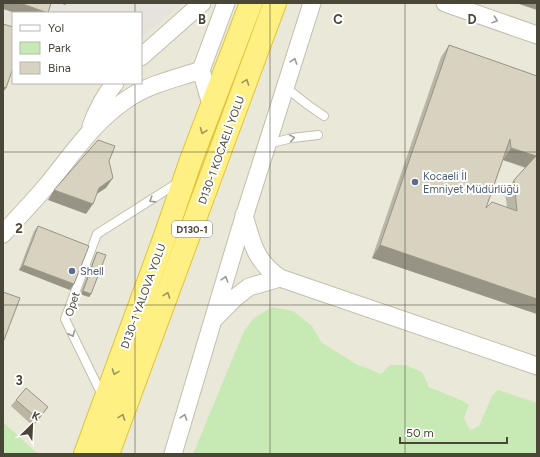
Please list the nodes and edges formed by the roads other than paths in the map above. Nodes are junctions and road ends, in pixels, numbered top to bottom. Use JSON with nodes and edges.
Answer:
{"nodes":[{"id":1,"x":202,"y":3,"type":"edge"},
{"id":2,"x":226,"y":3,"type":"edge"},
{"id":3,"x":251,"y":3,"type":"edge"},
{"id":4,"x":275,"y":3,"type":"edge"},
{"id":5,"x":445,"y":3,"type":"edge"},
{"id":6,"x":313,"y":5,"type":"edge"},
{"id":7,"x":537,"y":35,"type":"edge"},
{"id":8,"x":142,"y":56,"type":"edge"},
{"id":9,"x":201,"y":70,"type":"junction"},
{"id":10,"x":114,"y":84,"type":"edge"},
{"id":11,"x":285,"y":87,"type":"junction"},
{"id":12,"x":212,"y":108,"type":"junction"},
{"id":13,"x":324,"y":116,"type":"dead end"},
{"id":14,"x":88,"y":134,"type":"junction"},
{"id":15,"x":318,"y":135,"type":"dead end"},
{"id":16,"x":267,"y":144,"type":"junction"},
{"id":17,"x":185,"y":179,"type":"junction"},
{"id":18,"x":244,"y":214,"type":"junction"},
{"id":19,"x":3,"y":234,"type":"edge"},
{"id":20,"x":280,"y":278,"type":"junction"},
{"id":21,"x":212,"y":320,"type":"junction"},
{"id":22,"x":537,"y":366,"type":"edge"},
{"id":23,"x":104,"y":401,"type":"junction"},
{"id":24,"x":85,"y":454,"type":"edge"},
{"id":25,"x":108,"y":454,"type":"edge"},
{"id":26,"x":173,"y":454,"type":"edge"}],
"edges":[{"from":1,"to":8,"type":"street"},
{"from":2,"to":9,"type":"street"},
{"from":3,"to":12,"type":"highway","name":"D130-1 YALOVA YOLU","number":"D130-1"},
{"from":25,"to":4,"type":"highway","name":"D130-1 KOCAELİ YOLU","number":"D130-1","one_way":true},
{"from":5,"to":7,"type":"street","one_way":true},
{"from":11,"to":6,"type":"street","one_way":true},
{"from":9,"to":12,"type":"street"},
{"from":9,"to":14,"type":"street"},
{"from":10,"to":14,"type":"street"},
{"from":11,"to":13,"type":"lane"},
{"from":11,"to":16,"type":"street"},
{"from":12,"to":17,"type":"highway","name":"D130-1 YALOVA YOLU","number":"D130-1","one_way":true},
{"from":14,"to":19,"type":"street"},
{"from":16,"to":15,"type":"lane","one_way":true},
{"from":16,"to":18,"type":"street"},
{"from":17,"to":23,"type":"highway","name":"D130-1 YALOVA YOLU","number":"D130-1","one_way":true},
{"from":17,"to":23,"type":"lane","name":"Opet","one_way":true},
{"from":18,"to":20,"type":"street"},
{"from":21,"to":18,"type":"street","one_way":true},
{"from":20,"to":21,"type":"street"},
{"from":20,"to":22,"type":"street"},
{"from":26,"to":21,"type":"street","one_way":true},
{"from":23,"to":24,"type":"highway","name":"D130-1 YALOVA YOLU","number":"D130-1"}]}
